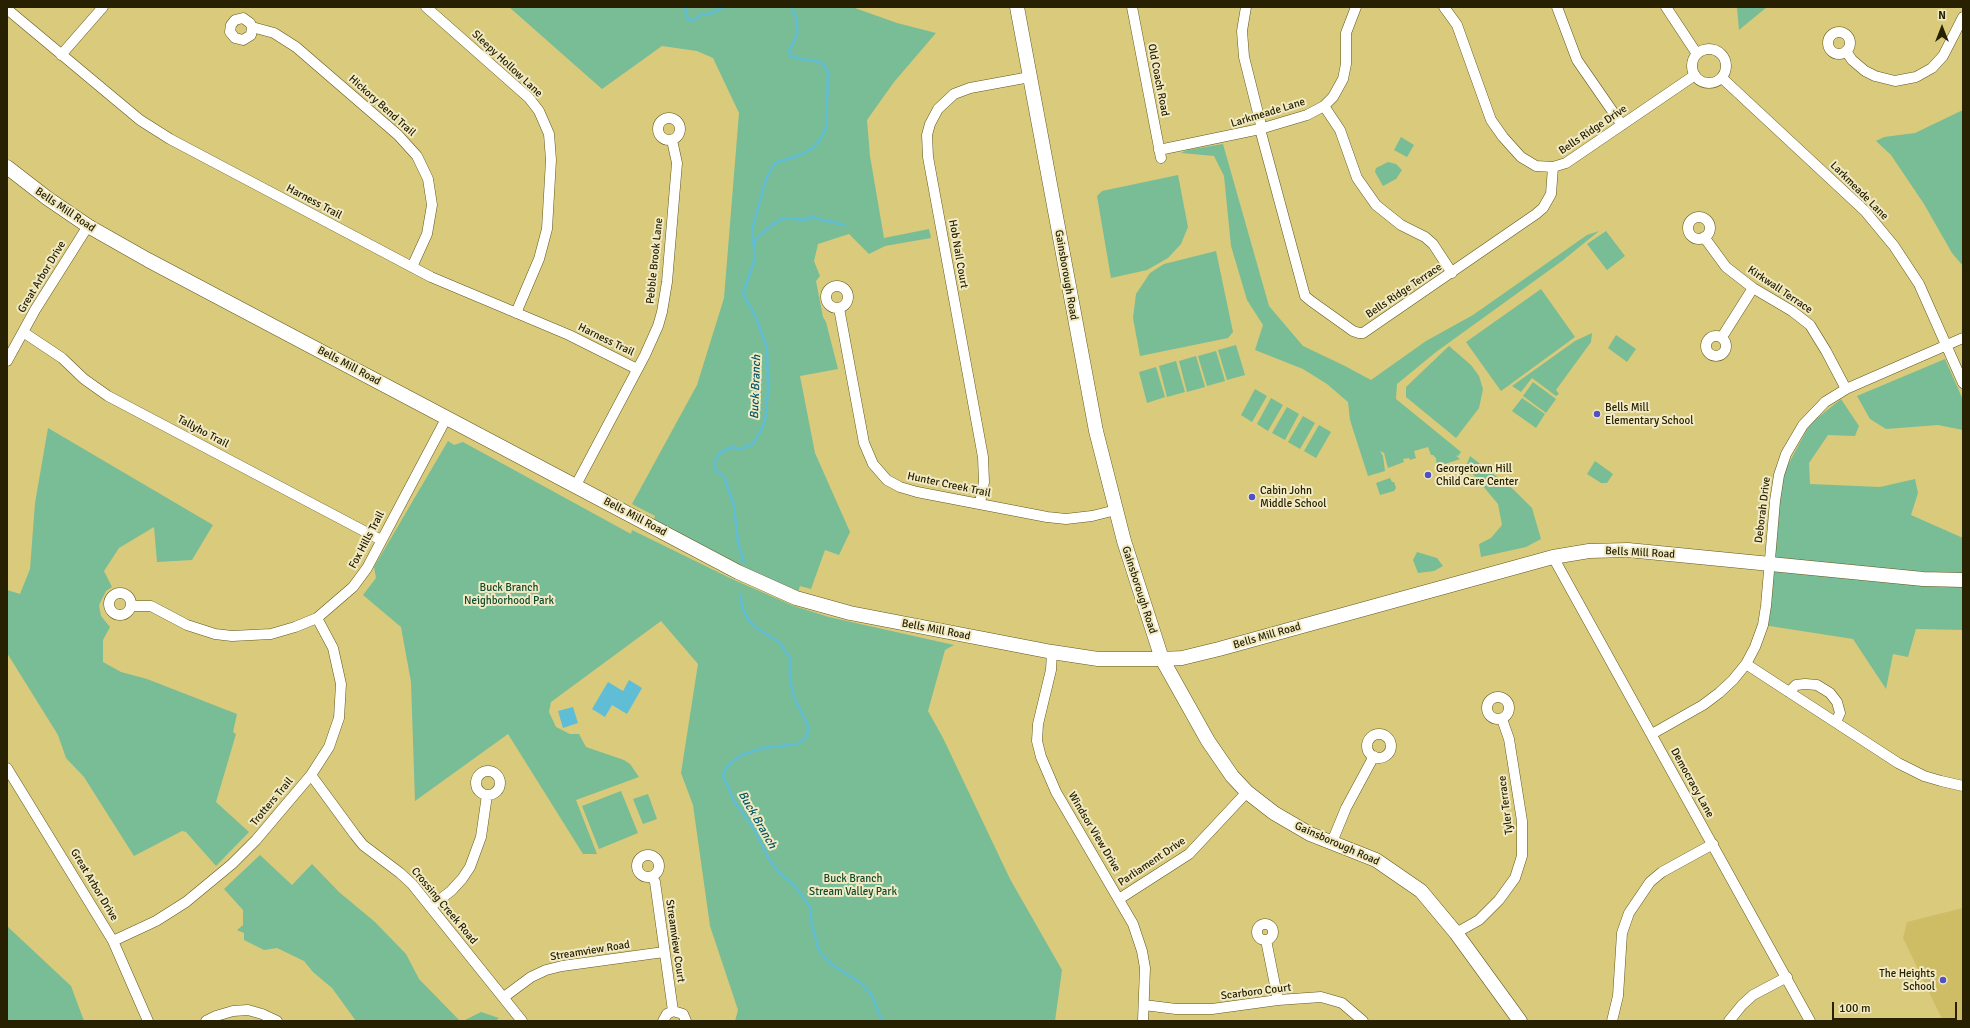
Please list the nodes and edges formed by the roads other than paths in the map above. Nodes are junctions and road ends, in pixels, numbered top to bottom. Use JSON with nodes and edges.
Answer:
{"nodes":[{"id":1,"x":103,"y":7,"type":"edge"},
{"id":2,"x":426,"y":7,"type":"edge"},
{"id":3,"x":1017,"y":7,"type":"edge"},
{"id":4,"x":1132,"y":7,"type":"edge"},
{"id":5,"x":1246,"y":7,"type":"edge"},
{"id":6,"x":1356,"y":7,"type":"edge"},
{"id":7,"x":1444,"y":7,"type":"edge"},
{"id":8,"x":1557,"y":7,"type":"edge"},
{"id":9,"x":1666,"y":7,"type":"edge"},
{"id":10,"x":7,"y":9,"type":"edge"},
{"id":11,"x":1963,"y":17,"type":"edge"},
{"id":12,"x":252,"y":27,"type":"dead end"},
{"id":13,"x":1846,"y":51,"type":"dead end"},
{"id":14,"x":1697,"y":54,"type":"junction"},
{"id":15,"x":61,"y":55,"type":"junction"},
{"id":16,"x":1695,"y":75,"type":"junction"},
{"id":17,"x":1030,"y":77,"type":"junction"},
{"id":18,"x":1722,"y":78,"type":"junction"},
{"id":19,"x":1324,"y":106,"type":"junction"},
{"id":20,"x":1622,"y":126,"type":"junction"},
{"id":21,"x":1261,"y":129,"type":"junction"},
{"id":22,"x":672,"y":140,"type":"dead end"},
{"id":23,"x":1160,"y":154,"type":"joint"},
{"id":24,"x":7,"y":167,"type":"edge"},
{"id":25,"x":1553,"y":167,"type":"junction"},
{"id":26,"x":88,"y":226,"type":"junction"},
{"id":27,"x":1704,"y":238,"type":"dead end"},
{"id":28,"x":412,"y":266,"type":"junction"},
{"id":29,"x":1452,"y":273,"type":"junction"},
{"id":30,"x":1753,"y":288,"type":"junction"},
{"id":31,"x":839,"y":308,"type":"dead end"},
{"id":32,"x":516,"y":313,"type":"junction"},
{"id":33,"x":23,"y":332,"type":"junction"},
{"id":34,"x":1722,"y":337,"type":"dead end"},
{"id":35,"x":1963,"y":338,"type":"edge"},
{"id":36,"x":1948,"y":345,"type":"junction"},
{"id":37,"x":7,"y":362,"type":"edge"},
{"id":38,"x":638,"y":369,"type":"junction"},
{"id":39,"x":1963,"y":383,"type":"edge"},
{"id":40,"x":1846,"y":389,"type":"junction"},
{"id":41,"x":447,"y":417,"type":"junction"},
{"id":42,"x":576,"y":485,"type":"junction"},
{"id":43,"x":980,"y":504,"type":"junction"},
{"id":44,"x":1116,"y":510,"type":"junction"},
{"id":45,"x":381,"y":540,"type":"junction"},
{"id":46,"x":1553,"y":556,"type":"junction"},
{"id":47,"x":1769,"y":564,"type":"junction"},
{"id":48,"x":1963,"y":580,"type":"edge"},
{"id":49,"x":132,"y":606,"type":"dead end"},
{"id":50,"x":317,"y":618,"type":"junction"},
{"id":51,"x":1052,"y":652,"type":"junction"},
{"id":52,"x":1162,"y":659,"type":"junction"},
{"id":53,"x":1746,"y":664,"type":"junction"},
{"id":54,"x":1789,"y":692,"type":"junction"},
{"id":55,"x":1502,"y":719,"type":"dead end"},
{"id":56,"x":1836,"y":722,"type":"junction"},
{"id":57,"x":1652,"y":734,"type":"junction"},
{"id":58,"x":1374,"y":756,"type":"dead end"},
{"id":59,"x":7,"y":768,"type":"edge"},
{"id":60,"x":311,"y":775,"type":"junction"},
{"id":61,"x":1963,"y":786,"type":"edge"},
{"id":62,"x":1247,"y":792,"type":"junction"},
{"id":63,"x":486,"y":795,"type":"dead end"},
{"id":64,"x":1332,"y":842,"type":"junction"},
{"id":65,"x":1713,"y":844,"type":"junction"},
{"id":66,"x":652,"y":877,"type":"dead end"},
{"id":67,"x":1119,"y":899,"type":"junction"},
{"id":68,"x":430,"y":907,"type":"junction"},
{"id":69,"x":1456,"y":933,"type":"junction"},
{"id":70,"x":113,"y":940,"type":"junction"},
{"id":71,"x":1266,"y":940,"type":"dead end"},
{"id":72,"x":664,"y":952,"type":"junction"},
{"id":73,"x":1786,"y":977,"type":"junction"},
{"id":74,"x":504,"y":997,"type":"junction"},
{"id":75,"x":1278,"y":1000,"type":"junction"},
{"id":76,"x":1144,"y":1004,"type":"junction"},
{"id":77,"x":673,"y":1010,"type":"junction"},
{"id":78,"x":148,"y":1021,"type":"edge"},
{"id":79,"x":206,"y":1021,"type":"edge"},
{"id":80,"x":277,"y":1021,"type":"edge"},
{"id":81,"x":522,"y":1021,"type":"edge"},
{"id":82,"x":663,"y":1021,"type":"edge"},
{"id":83,"x":686,"y":1021,"type":"edge"},
{"id":84,"x":1143,"y":1021,"type":"edge"},
{"id":85,"x":1363,"y":1021,"type":"edge"},
{"id":86,"x":1520,"y":1021,"type":"edge"},
{"id":87,"x":1612,"y":1021,"type":"edge"},
{"id":88,"x":1729,"y":1021,"type":"edge"},
{"id":89,"x":1810,"y":1021,"type":"edge"}],
"edges":[{"from":1,"to":15,"type":"street"},
{"from":2,"to":32,"type":"street","name":"Sleepy Hollow Lane"},
{"from":3,"to":17,"type":"street","name":"Gainsborough Road"},
{"from":4,"to":23,"type":"street","name":"Old Coach Road"},
{"from":5,"to":21,"type":"street","name":"Bells Ridge Terrace"},
{"from":6,"to":19,"type":"street","name":"Larkmeade Lane"},
{"from":7,"to":25,"type":"street","name":"Bells Ridge Drive"},
{"from":8,"to":20,"type":"street"},
{"from":9,"to":14,"type":"street"},
{"from":10,"to":15,"type":"street","name":"Harness Trail"},
{"from":11,"to":13,"type":"street"},
{"from":12,"to":28,"type":"street","name":"Hickory Bend Trail"},
{"from":14,"to":16,"type":"street"},
{"from":14,"to":18,"type":"street"},
{"from":15,"to":28,"type":"street","name":"Harness Trail"},
{"from":16,"to":18,"type":"street"},
{"from":16,"to":20,"type":"street","name":"Bells Ridge Drive"},
{"from":17,"to":43,"type":"street","name":"Hob Nail Court"},
{"from":17,"to":44,"type":"street","name":"Gainsborough Road"},
{"from":18,"to":36,"type":"street","name":"Larkmeade Lane"},
{"from":19,"to":21,"type":"street","name":"Larkmeade Lane"},
{"from":19,"to":29,"type":"street"},
{"from":20,"to":25,"type":"street","name":"Bells Ridge Drive"},
{"from":21,"to":23,"type":"street","name":"Larkmeade Lane"},
{"from":21,"to":29,"type":"street","name":"Bells Ridge Terrace"},
{"from":22,"to":38,"type":"street","name":"Pebble Brook Lane"},
{"from":24,"to":26,"type":"street","name":"Bells Mill Road"},
{"from":25,"to":29,"type":"street","name":"Bells Ridge Terrace"},
{"from":26,"to":33,"type":"street","name":"Great Arbor Drive"},
{"from":26,"to":41,"type":"street","name":"Bells Mill Road"},
{"from":27,"to":30,"type":"street","name":"Kirkwall Terrace"},
{"from":28,"to":32,"type":"street","name":"Harness Trail"},
{"from":30,"to":34,"type":"street"},
{"from":30,"to":40,"type":"street","name":"Kirkwall Terrace"},
{"from":31,"to":43,"type":"street","name":"Hunter Creek Trail"},
{"from":32,"to":38,"type":"street","name":"Harness Trail"},
{"from":33,"to":37,"type":"street","name":"Great Arbor Drive"},
{"from":33,"to":45,"type":"street","name":"Tallyho Trail"},
{"from":35,"to":36,"type":"street","name":"Deborah Drive"},
{"from":36,"to":39,"type":"street","name":"Larkmeade Lane"},
{"from":36,"to":40,"type":"street","name":"Deborah Drive"},
{"from":38,"to":42,"type":"street","name":"Pebble Brook Lane"},
{"from":40,"to":47,"type":"street","name":"Deborah Drive"},
{"from":41,"to":42,"type":"street","name":"Bells Mill Road"},
{"from":41,"to":45,"type":"street","name":"Fox Hills Trail"},
{"from":42,"to":51,"type":"street","name":"Bells Mill Road"},
{"from":43,"to":44,"type":"street","name":"Hunter Creek Trail"},
{"from":44,"to":52,"type":"street","name":"Gainsborough Road"},
{"from":45,"to":50,"type":"street","name":"Fox Hills Trail"},
{"from":46,"to":47,"type":"street","name":"Bells Mill Road"},
{"from":46,"to":52,"type":"street","name":"Bells Mill Road"},
{"from":46,"to":57,"type":"street","name":"Democracy Lane"},
{"from":47,"to":48,"type":"street","name":"Bells Mill Road"},
{"from":47,"to":53,"type":"street","name":"Deborah Drive"},
{"from":49,"to":50,"type":"street","name":"Fox Hills Trail"},
{"from":50,"to":60,"type":"street","name":"Trotters Trail"},
{"from":51,"to":52,"type":"street","name":"Bells Mill Road"},
{"from":51,"to":67,"type":"street","name":"Windsor View Drive"},
{"from":52,"to":62,"type":"street","name":"Gainsborough Road"},
{"from":53,"to":54,"type":"street"},
{"from":53,"to":57,"type":"street","name":"Deborah Drive"},
{"from":54,"to":56,"type":"street"},
{"from":54,"to":56,"type":"street"},
{"from":55,"to":69,"type":"street","name":"Tyler Terrace"},
{"from":56,"to":61,"type":"street"},
{"from":57,"to":65,"type":"street","name":"Democracy Lane"},
{"from":58,"to":64,"type":"street"},
{"from":59,"to":70,"type":"street","name":"Great Arbor Drive"},
{"from":60,"to":68,"type":"street","name":"Crossing Creek Road"},
{"from":60,"to":70,"type":"street","name":"Trotters Trail"},
{"from":62,"to":64,"type":"street","name":"Gainsborough Road"},
{"from":62,"to":67,"type":"street","name":"Parliament Drive"},
{"from":63,"to":68,"type":"street"},
{"from":64,"to":69,"type":"street","name":"Gainsborough Road"},
{"from":65,"to":73,"type":"street","name":"Democracy Lane"},
{"from":65,"to":87,"type":"street"},
{"from":66,"to":72,"type":"street","name":"Streamview Court"},
{"from":67,"to":76,"type":"street","name":"Windsor View Drive"},
{"from":68,"to":74,"type":"street","name":"Crossing Creek Road"},
{"from":69,"to":86,"type":"street","name":"Gainsborough Road"},
{"from":70,"to":78,"type":"street","name":"Great Arbor Drive"},
{"from":71,"to":75,"type":"street"},
{"from":72,"to":74,"type":"street","name":"Streamview Road"},
{"from":72,"to":77,"type":"street","name":"Streamview Court"},
{"from":73,"to":88,"type":"street"},
{"from":73,"to":89,"type":"street","name":"Democracy Lane"},
{"from":74,"to":81,"type":"street","name":"Crossing Creek Road"},
{"from":75,"to":76,"type":"street","name":"Scarboro Court"},
{"from":75,"to":85,"type":"street","name":"Scarboro Court"},
{"from":76,"to":84,"type":"street","name":"Windsor View Drive"},
{"from":77,"to":82,"type":"street"},
{"from":77,"to":83,"type":"street"},
{"from":79,"to":80,"type":"street"}]}
